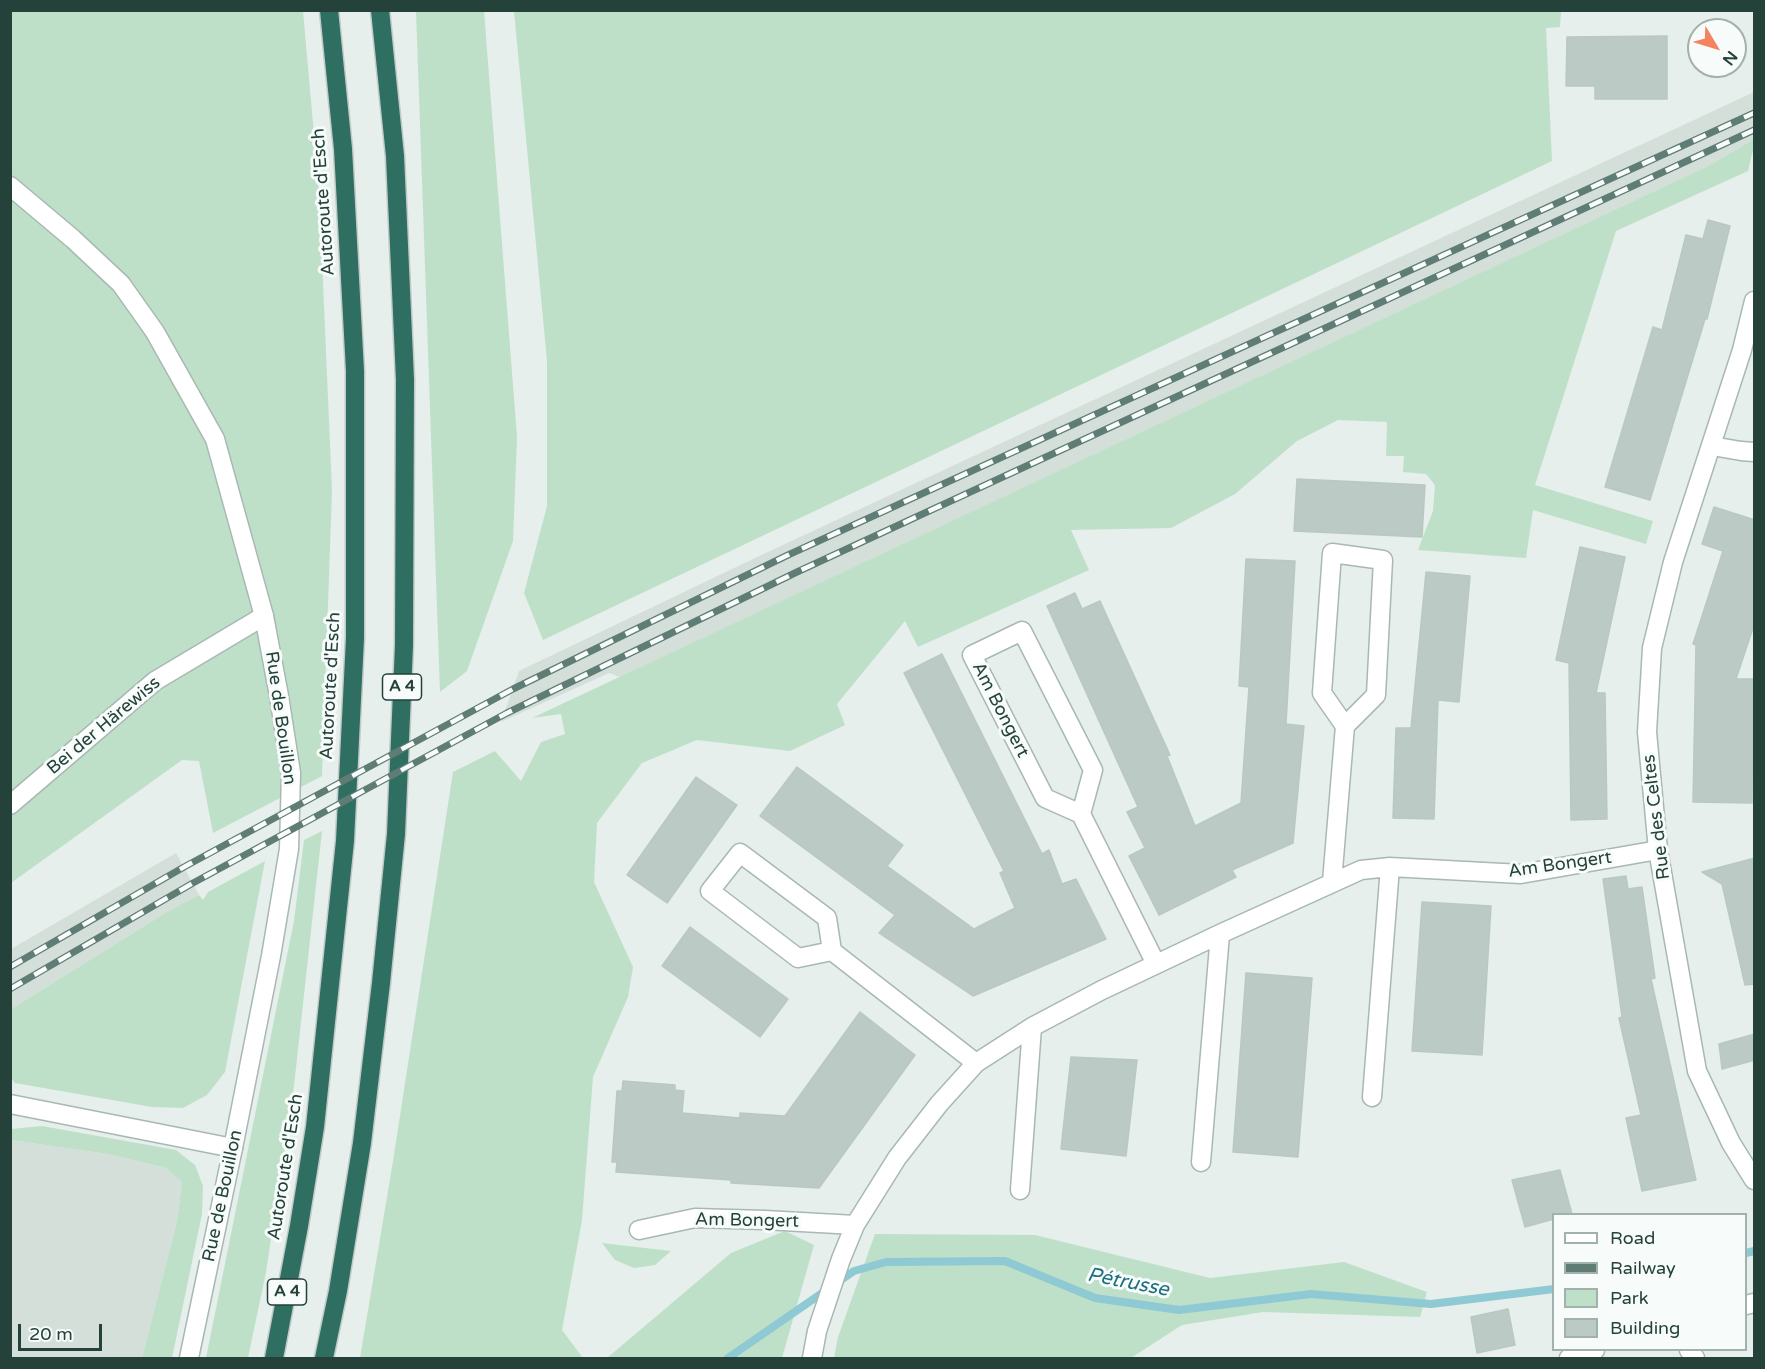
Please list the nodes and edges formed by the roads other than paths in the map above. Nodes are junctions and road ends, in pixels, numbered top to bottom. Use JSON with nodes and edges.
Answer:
{"nodes":[{"id":1,"x":329,"y":10,"type":"edge"},
{"id":2,"x":380,"y":10,"type":"edge"},
{"id":3,"x":10,"y":186,"type":"edge"},
{"id":4,"x":1755,"y":301,"type":"edge"},
{"id":5,"x":1712,"y":446,"type":"junction"},
{"id":6,"x":1755,"y":452,"type":"edge"},
{"id":7,"x":264,"y":616,"type":"junction"},
{"id":8,"x":1345,"y":726,"type":"junction"},
{"id":9,"x":10,"y":805,"type":"edge"},
{"id":10,"x":1081,"y":814,"type":"junction"},
{"id":11,"x":1658,"y":850,"type":"junction"},
{"id":12,"x":1390,"y":867,"type":"junction"},
{"id":13,"x":1332,"y":882,"type":"junction"},
{"id":14,"x":1220,"y":934,"type":"junction"},
{"id":15,"x":832,"y":951,"type":"junction"},
{"id":16,"x":1156,"y":964,"type":"junction"},
{"id":17,"x":1032,"y":1027,"type":"junction"},
{"id":18,"x":976,"y":1063,"type":"junction"},
{"id":19,"x":1372,"y":1097,"type":"dead end"},
{"id":20,"x":10,"y":1104,"type":"edge"},
{"id":21,"x":233,"y":1148,"type":"junction"},
{"id":22,"x":1201,"y":1162,"type":"dead end"},
{"id":23,"x":1755,"y":1179,"type":"edge"},
{"id":24,"x":1020,"y":1190,"type":"dead end"},
{"id":25,"x":855,"y":1225,"type":"junction"},
{"id":26,"x":639,"y":1230,"type":"dead end"},
{"id":27,"x":1591,"y":1351,"type":"edge"},
{"id":28,"x":189,"y":1359,"type":"edge"},
{"id":29,"x":274,"y":1359,"type":"edge"},
{"id":30,"x":324,"y":1359,"type":"edge"},
{"id":31,"x":812,"y":1359,"type":"edge"},
{"id":32,"x":1569,"y":1359,"type":"edge"}],
"edges":[{"from":1,"to":29,"type":"highway","name":"Autoroute d'Esch","number":"A 4"},
{"from":2,"to":30,"type":"highway","number":"A 4"},
{"from":3,"to":7,"type":"street","name":"Rue de Bouillon"},
{"from":4,"to":5,"type":"street","name":"Rue des Celtes"},
{"from":5,"to":6,"type":"street"},
{"from":5,"to":11,"type":"street","name":"Rue des Celtes"},
{"from":7,"to":9,"type":"street","name":"Bei der Härewiss"},
{"from":7,"to":21,"type":"street","name":"Rue de Bouillon"},
{"from":8,"to":8,"type":"street"},
{"from":8,"to":13,"type":"street"},
{"from":10,"to":10,"type":"street","name":"Am Bongert"},
{"from":10,"to":16,"type":"street"},
{"from":11,"to":12,"type":"street","name":"Am Bongert"},
{"from":11,"to":23,"type":"street","name":"Rue des Celtes"},
{"from":12,"to":13,"type":"street","name":"Am Bongert"},
{"from":12,"to":19,"type":"street"},
{"from":13,"to":14,"type":"street","name":"Am Bongert"},
{"from":14,"to":16,"type":"street","name":"Am Bongert"},
{"from":14,"to":22,"type":"street"},
{"from":15,"to":15,"type":"street"},
{"from":15,"to":18,"type":"street"},
{"from":16,"to":17,"type":"street","name":"Am Bongert"},
{"from":17,"to":18,"type":"street","name":"Am Bongert"},
{"from":17,"to":24,"type":"street"},
{"from":18,"to":25,"type":"street","name":"Am Bongert"},
{"from":20,"to":21,"type":"street"},
{"from":21,"to":28,"type":"street","name":"Rue de Bouillon"},
{"from":25,"to":26,"type":"street","name":"Am Bongert"},
{"from":25,"to":31,"type":"street","name":"Am Bongert"},
{"from":27,"to":32,"type":"street"}]}
